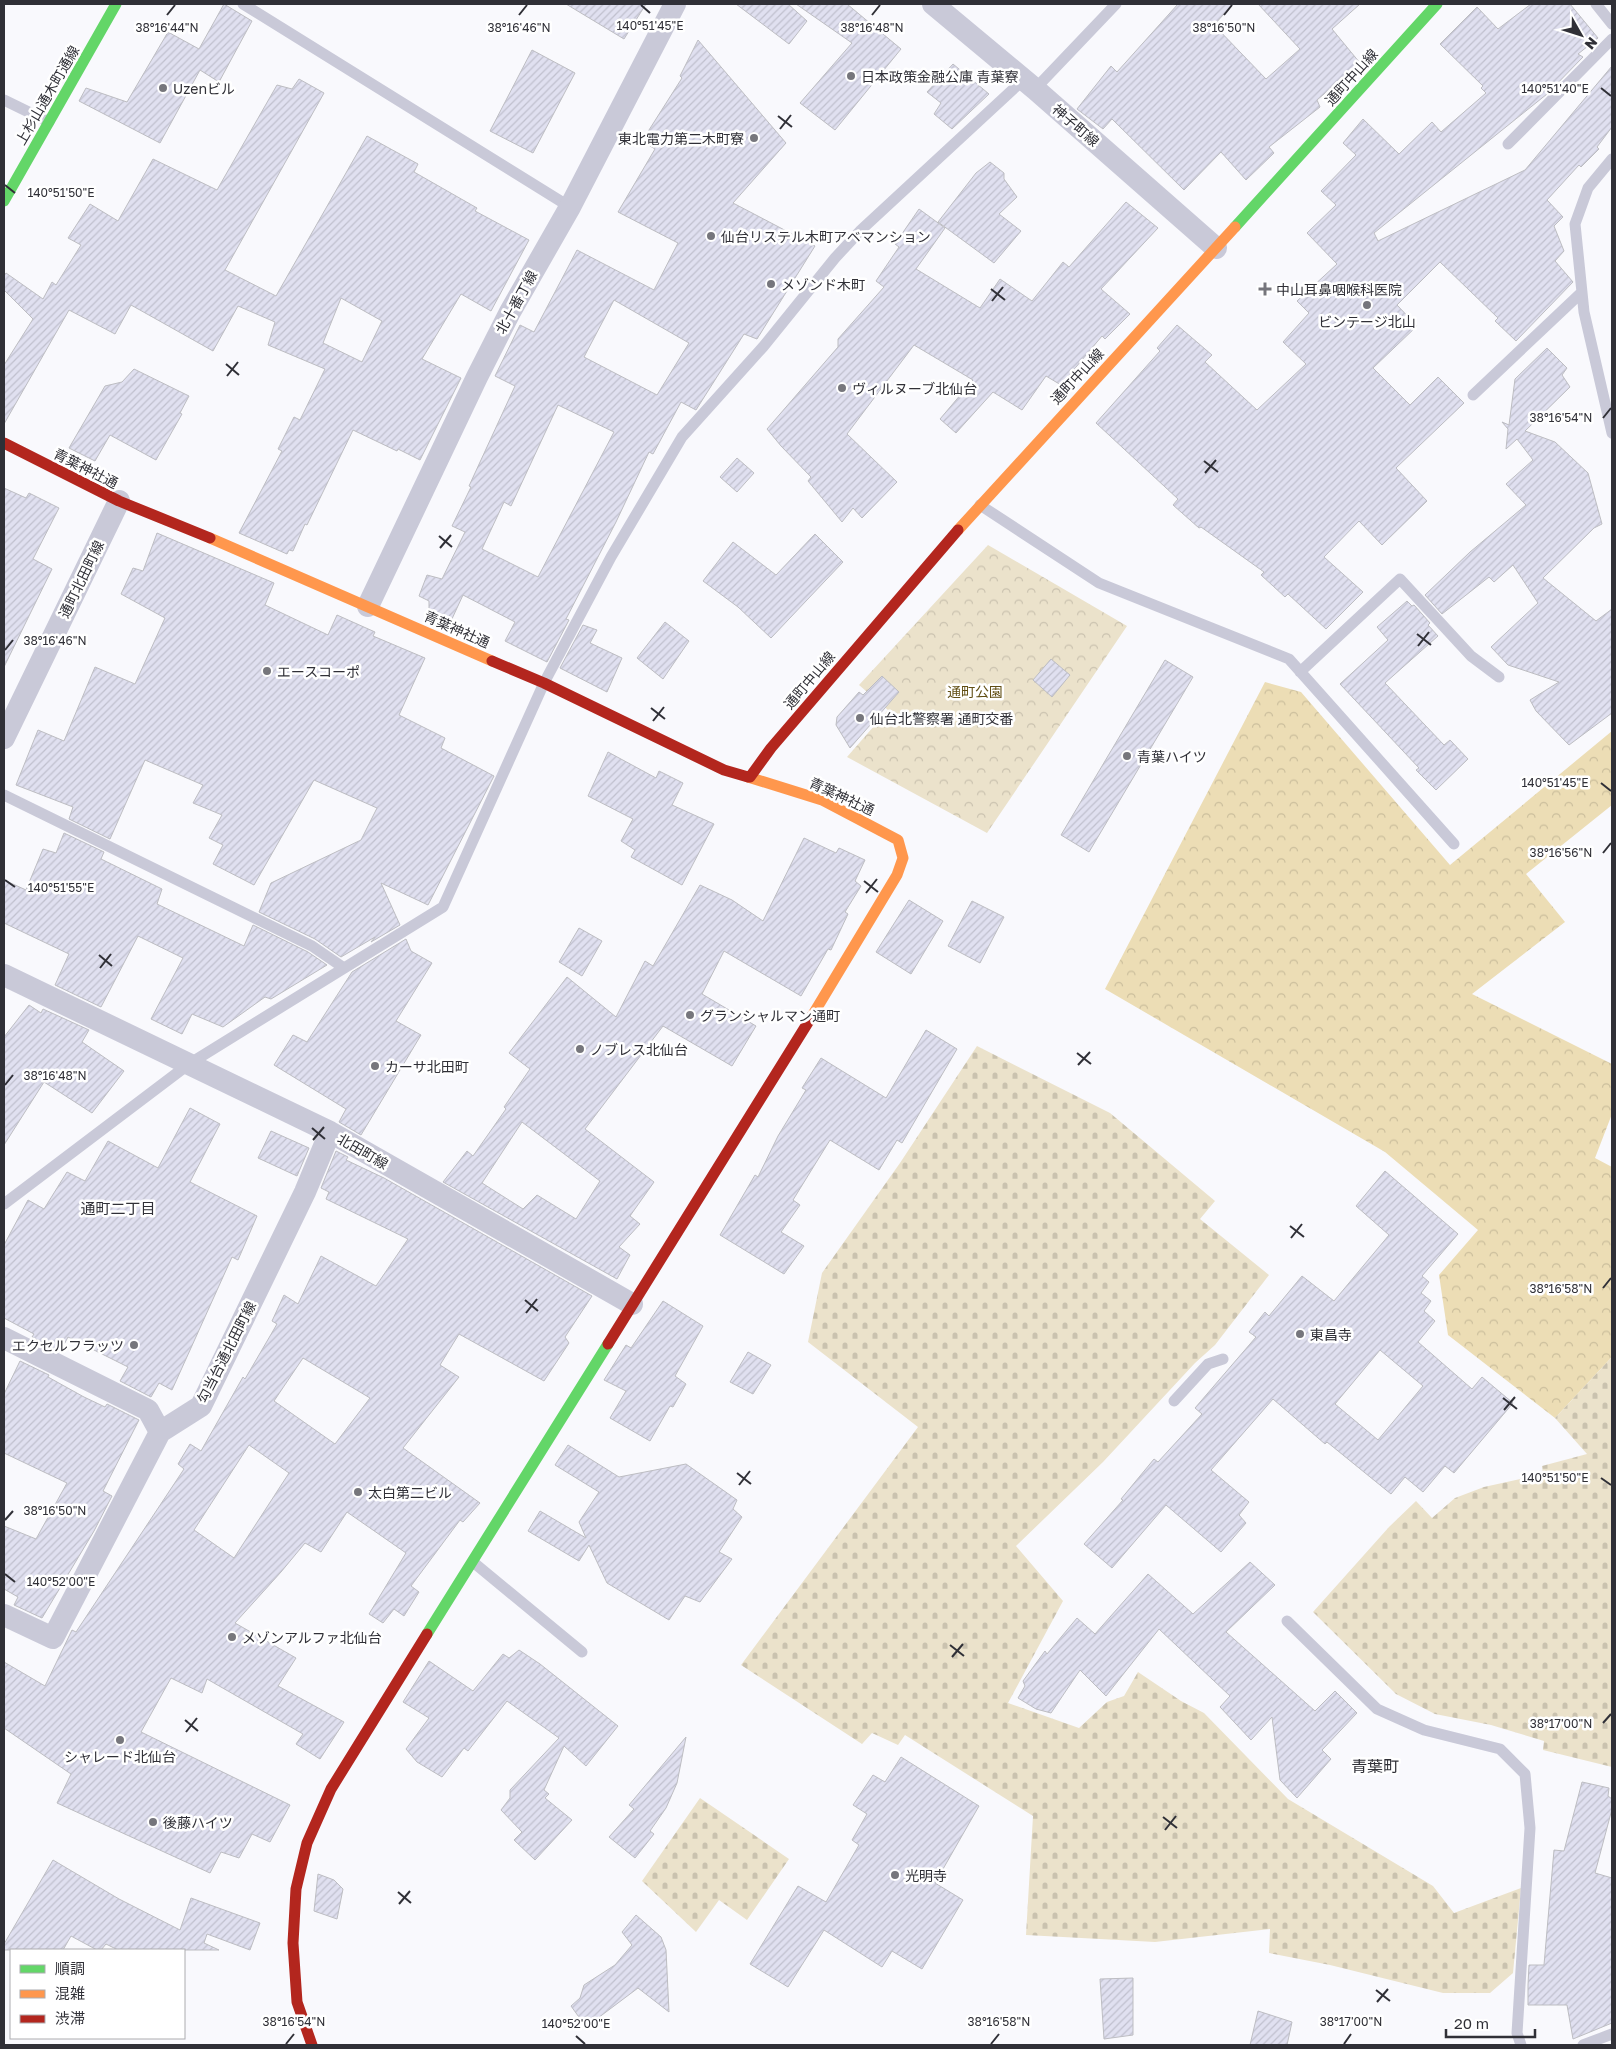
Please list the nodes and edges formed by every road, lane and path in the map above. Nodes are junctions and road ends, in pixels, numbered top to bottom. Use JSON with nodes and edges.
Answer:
{"nodes":[{"id":1,"x":116,"y":4,"type":"edge"},
{"id":2,"x":243,"y":4,"type":"edge"},
{"id":3,"x":675,"y":4,"type":"edge"},
{"id":4,"x":933,"y":4,"type":"edge"},
{"id":5,"x":1116,"y":4,"type":"edge"},
{"id":6,"x":1438,"y":4,"type":"edge"},
{"id":7,"x":1596,"y":4,"type":"edge"},
{"id":8,"x":1612,"y":24,"type":"edge"},
{"id":9,"x":1612,"y":39,"type":"edge"},
{"id":10,"x":1029,"y":85,"type":"junction"},
{"id":11,"x":4,"y":100,"type":"edge"},
{"id":12,"x":49,"y":122,"type":"junction"},
{"id":13,"x":1508,"y":144,"type":"dead end"},
{"id":14,"x":1612,"y":160,"type":"edge"},
{"id":15,"x":4,"y":202,"type":"edge"},
{"id":16,"x":570,"y":207,"type":"junction"},
{"id":17,"x":1216,"y":248,"type":"junction"},
{"id":18,"x":1582,"y":292,"type":"junction"},
{"id":19,"x":1473,"y":395,"type":"dead end"},
{"id":20,"x":1612,"y":432,"type":"edge"},
{"id":21,"x":4,"y":443,"type":"edge"},
{"id":22,"x":119,"y":501,"type":"junction"},
{"id":23,"x":980,"y":504,"type":"junction"},
{"id":24,"x":368,"y":606,"type":"junction"},
{"id":25,"x":1300,"y":672,"type":"junction"},
{"id":26,"x":1499,"y":676,"type":"dead end"},
{"id":27,"x":544,"y":683,"type":"junction"},
{"id":28,"x":4,"y":738,"type":"edge"},
{"id":29,"x":750,"y":778,"type":"junction"},
{"id":30,"x":4,"y":794,"type":"edge"},
{"id":31,"x":1454,"y":844,"type":"dead end"},
{"id":32,"x":344,"y":968,"type":"junction"},
{"id":33,"x":4,"y":975,"type":"edge"},
{"id":34,"x":189,"y":1064,"type":"junction"},
{"id":35,"x":330,"y":1132,"type":"junction"},
{"id":36,"x":4,"y":1204,"type":"edge"},
{"id":37,"x":632,"y":1304,"type":"junction"},
{"id":38,"x":4,"y":1338,"type":"edge"},
{"id":39,"x":1223,"y":1360,"type":"dead end"},
{"id":40,"x":1174,"y":1401,"type":"dead end"},
{"id":41,"x":160,"y":1432,"type":"junction"},
{"id":42,"x":473,"y":1562,"type":"junction"},
{"id":43,"x":4,"y":1615,"type":"edge"},
{"id":44,"x":1287,"y":1621,"type":"dead end"},
{"id":45,"x":582,"y":1652,"type":"dead end"},
{"id":46,"x":1612,"y":2034,"type":"edge"},
{"id":47,"x":312,"y":2045,"type":"edge"},
{"id":48,"x":1521,"y":2045,"type":"edge"},
{"id":49,"x":1583,"y":2045,"type":"edge"}],
"edges":[{"from":1,"to":12,"type":"street","name":"上杉山通木町通線"},
{"from":2,"to":16,"type":"lane"},
{"from":3,"to":16,"type":"street","name":"北十番丁線"},
{"from":4,"to":10,"type":"street","name":"神子町線"},
{"from":5,"to":10,"type":"lane"},
{"from":6,"to":17,"type":"street","name":"通町中山線"},
{"from":7,"to":8,"type":"lane"},
{"from":9,"to":13,"type":"lane"},
{"from":10,"to":17,"type":"street","name":"神子町線"},
{"from":10,"to":27,"type":"lane"},
{"from":11,"to":12,"type":"lane"},
{"from":12,"to":15,"type":"street","name":"上杉山通木町通線"},
{"from":14,"to":18,"type":"lane"},
{"from":16,"to":24,"type":"street","name":"北十番丁線"},
{"from":17,"to":23,"type":"street","name":"通町中山線"},
{"from":18,"to":19,"type":"lane"},
{"from":18,"to":20,"type":"lane"},
{"from":21,"to":22,"type":"street","name":"青葉神社通"},
{"from":22,"to":24,"type":"street","name":"青葉神社通"},
{"from":22,"to":28,"type":"street","name":"通町北田町線"},
{"from":23,"to":25,"type":"lane"},
{"from":23,"to":29,"type":"street","name":"通町中山線"},
{"from":24,"to":27,"type":"street","name":"青葉神社通"},
{"from":25,"to":26,"type":"lane"},
{"from":25,"to":31,"type":"lane"},
{"from":27,"to":29,"type":"street","name":"青葉神社通"},
{"from":27,"to":32,"type":"lane"},
{"from":29,"to":37,"type":"street","name":"青葉神社通"},
{"from":30,"to":32,"type":"lane"},
{"from":32,"to":34,"type":"lane"},
{"from":33,"to":34,"type":"street","name":"北田町線"},
{"from":34,"to":35,"type":"street","name":"北田町線"},
{"from":34,"to":36,"type":"lane"},
{"from":35,"to":37,"type":"street","name":"北田町線"},
{"from":35,"to":41,"type":"street","name":"勾当台通北田町線"},
{"from":37,"to":42,"type":"street"},
{"from":38,"to":41,"type":"street"},
{"from":39,"to":40,"type":"lane"},
{"from":41,"to":43,"type":"street"},
{"from":42,"to":45,"type":"lane"},
{"from":42,"to":47,"type":"street"},
{"from":44,"to":48,"type":"lane"},
{"from":46,"to":49,"type":"lane"}]}
